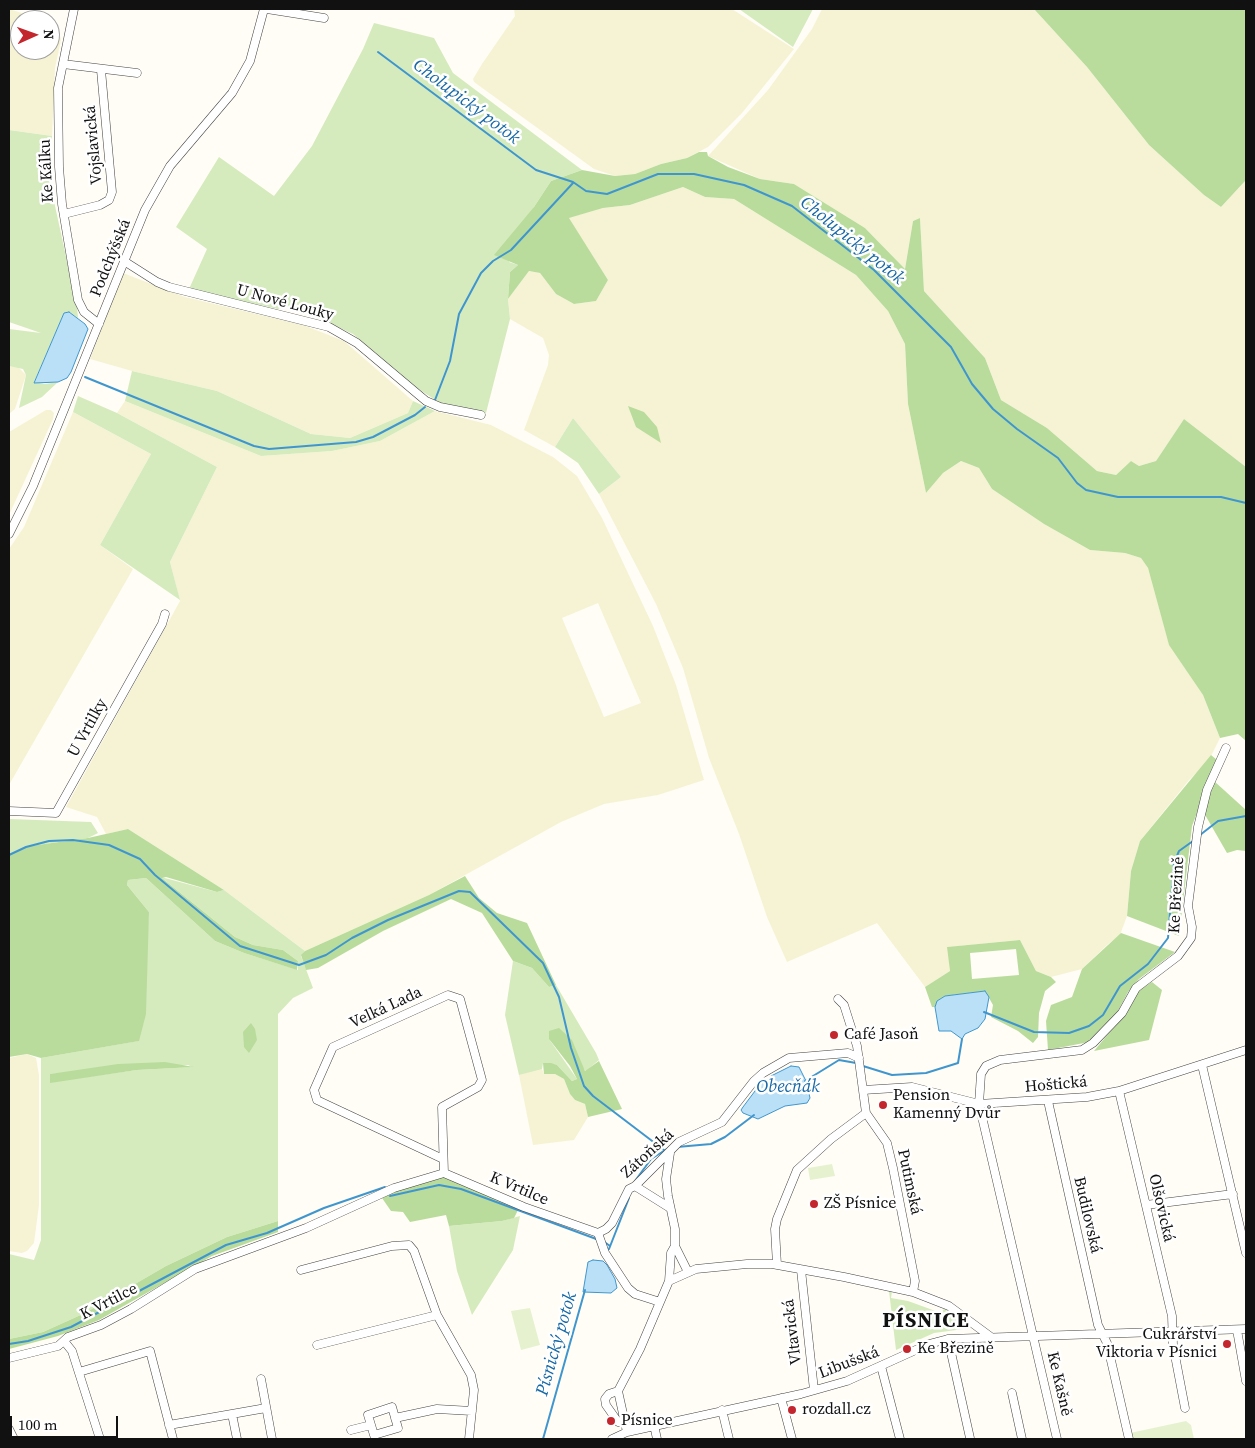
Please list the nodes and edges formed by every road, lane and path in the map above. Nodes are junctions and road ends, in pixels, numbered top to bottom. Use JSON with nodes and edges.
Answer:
{"nodes":[{"id":1,"x":74,"y":9,"type":"edge"},
{"id":2,"x":265,"y":9,"type":"edge"},
{"id":3,"x":324,"y":18,"type":"dead end"},
{"id":4,"x":63,"y":64,"type":"junction"},
{"id":5,"x":101,"y":70,"type":"junction"},
{"id":6,"x":137,"y":73,"type":"dead end"},
{"id":7,"x":64,"y":214,"type":"junction"},
{"id":8,"x":124,"y":261,"type":"junction"},
{"id":9,"x":99,"y":324,"type":"junction"},
{"id":10,"x":481,"y":415,"type":"dead end"},
{"id":11,"x":9,"y":534,"type":"edge"},
{"id":12,"x":164,"y":614,"type":"dead end"},
{"id":13,"x":1226,"y":748,"type":"dead end"},
{"id":14,"x":9,"y":811,"type":"edge"},
{"id":15,"x":838,"y":999,"type":"dead end"},
{"id":16,"x":1246,"y":1050,"type":"edge"},
{"id":17,"x":859,"y":1062,"type":"junction"},
{"id":18,"x":1202,"y":1065,"type":"junction"},
{"id":19,"x":864,"y":1090,"type":"junction"},
{"id":20,"x":1120,"y":1091,"type":"junction"},
{"id":21,"x":1048,"y":1101,"type":"junction"},
{"id":22,"x":979,"y":1104,"type":"junction"},
{"id":23,"x":866,"y":1113,"type":"junction"},
{"id":24,"x":673,"y":1148,"type":"junction"},
{"id":25,"x":443,"y":1159,"type":"junction"},
{"id":26,"x":444,"y":1173,"type":"junction"},
{"id":27,"x":636,"y":1186,"type":"junction"},
{"id":28,"x":1233,"y":1194,"type":"junction"},
{"id":29,"x":1146,"y":1204,"type":"junction"},
{"id":30,"x":670,"y":1208,"type":"junction"},
{"id":31,"x":599,"y":1238,"type":"junction"},
{"id":32,"x":675,"y":1246,"type":"junction"},
{"id":33,"x":1246,"y":1253,"type":"edge"},
{"id":34,"x":776,"y":1265,"type":"junction"},
{"id":35,"x":301,"y":1270,"type":"dead end"},
{"id":36,"x":802,"y":1270,"type":"junction"},
{"id":37,"x":688,"y":1272,"type":"junction"},
{"id":38,"x":669,"y":1281,"type":"junction"},
{"id":39,"x":913,"y":1292,"type":"junction"},
{"id":40,"x":660,"y":1302,"type":"junction"},
{"id":41,"x":437,"y":1315,"type":"junction"},
{"id":42,"x":1237,"y":1330,"type":"junction"},
{"id":43,"x":1246,"y":1330,"type":"edge"},
{"id":44,"x":1172,"y":1332,"type":"junction"},
{"id":45,"x":1102,"y":1334,"type":"junction"},
{"id":46,"x":1033,"y":1335,"type":"junction"},
{"id":47,"x":991,"y":1337,"type":"junction"},
{"id":48,"x":948,"y":1339,"type":"junction"},
{"id":49,"x":64,"y":1341,"type":"junction"},
{"id":50,"x":317,"y":1345,"type":"dead end"},
{"id":51,"x":9,"y":1358,"type":"edge"},
{"id":52,"x":881,"y":1366,"type":"junction"},
{"id":53,"x":80,"y":1372,"type":"junction"},
{"id":54,"x":261,"y":1380,"type":"dead end"},
{"id":55,"x":1246,"y":1381,"type":"edge"},
{"id":56,"x":814,"y":1390,"type":"junction"},
{"id":57,"x":618,"y":1391,"type":"junction"},
{"id":58,"x":1012,"y":1392,"type":"dead end"},
{"id":59,"x":781,"y":1398,"type":"junction"},
{"id":60,"x":266,"y":1408,"type":"junction"},
{"id":61,"x":1185,"y":1408,"type":"dead end"},
{"id":62,"x":472,"y":1410,"type":"junction"},
{"id":63,"x":722,"y":1410,"type":"junction"},
{"id":64,"x":232,"y":1414,"type":"junction"},
{"id":65,"x":395,"y":1418,"type":"junction"},
{"id":66,"x":169,"y":1424,"type":"junction"},
{"id":67,"x":371,"y":1425,"type":"junction"},
{"id":68,"x":654,"y":1425,"type":"junction"},
{"id":69,"x":626,"y":1428,"type":"junction"},
{"id":70,"x":9,"y":1429,"type":"edge"},
{"id":71,"x":351,"y":1430,"type":"dead end"},
{"id":72,"x":970,"y":1438,"type":"dead end"},
{"id":73,"x":14,"y":1439,"type":"edge"},
{"id":74,"x":100,"y":1439,"type":"edge"},
{"id":75,"x":173,"y":1439,"type":"edge"},
{"id":76,"x":238,"y":1439,"type":"edge"},
{"id":77,"x":272,"y":1439,"type":"edge"},
{"id":78,"x":469,"y":1439,"type":"edge"},
{"id":79,"x":612,"y":1439,"type":"edge"},
{"id":80,"x":657,"y":1439,"type":"edge"},
{"id":81,"x":728,"y":1439,"type":"edge"},
{"id":82,"x":792,"y":1439,"type":"edge"},
{"id":83,"x":900,"y":1439,"type":"edge"},
{"id":84,"x":1022,"y":1439,"type":"edge"},
{"id":85,"x":1057,"y":1439,"type":"edge"},
{"id":86,"x":1129,"y":1439,"type":"edge"}],
"edges":[{"from":1,"to":4,"type":"street","name":"Ke Kálku"},
{"from":2,"to":3,"type":"street"},
{"from":2,"to":8,"type":"street","name":"Podchýšská"},
{"from":4,"to":5,"type":"street"},
{"from":4,"to":7,"type":"street","name":"Ke Kálku"},
{"from":5,"to":6,"type":"street"},
{"from":5,"to":7,"type":"street","name":"Vojslavická"},
{"from":7,"to":9,"type":"street","name":"Ke Kálku"},
{"from":8,"to":9,"type":"street","name":"Podchýšská"},
{"from":8,"to":10,"type":"street","name":"U Nové Louky"},
{"from":9,"to":11,"type":"street","name":"Podchýšská"},
{"from":12,"to":14,"type":"street","name":"U Vrtilky"},
{"from":13,"to":22,"type":"street","name":"Ke Březině"},
{"from":15,"to":17,"type":"street","name":"Putimská"},
{"from":16,"to":18,"type":"street","name":"Hoštická"},
{"from":17,"to":19,"type":"street","name":"Putimská"},
{"from":17,"to":24,"type":"street","name":"Zátoňská"},
{"from":18,"to":20,"type":"street","name":"Hoštická"},
{"from":18,"to":28,"type":"street"},
{"from":19,"to":22,"type":"street","name":"Hoštická"},
{"from":19,"to":23,"type":"street","name":"Putimská"},
{"from":20,"to":21,"type":"street","name":"Hoštická"},
{"from":20,"to":29,"type":"street","name":"Olšovická"},
{"from":21,"to":22,"type":"street","name":"Hoštická"},
{"from":21,"to":45,"type":"street","name":"Budilovská"},
{"from":22,"to":46,"type":"street","name":"Ke Březině"},
{"from":23,"to":34,"type":"street"},
{"from":23,"to":39,"type":"street","name":"Putimská"},
{"from":24,"to":27,"type":"street","name":"Zátoňská"},
{"from":24,"to":30,"type":"street"},
{"from":25,"to":25,"type":"street","name":"Velká Lada"},
{"from":25,"to":26,"type":"street","name":"Velká Lada"},
{"from":26,"to":31,"type":"street","name":"K Vrtilce"},
{"from":26,"to":49,"type":"street","name":"K Vrtilce"},
{"from":27,"to":30,"type":"street"},
{"from":27,"to":31,"type":"street","name":"Zátoňská"},
{"from":28,"to":29,"type":"street"},
{"from":28,"to":33,"type":"street"},
{"from":29,"to":44,"type":"street","name":"Olšovická"},
{"from":30,"to":32,"type":"street"},
{"from":31,"to":40,"type":"street"},
{"from":32,"to":37,"type":"street"},
{"from":32,"to":38,"type":"street"},
{"from":34,"to":36,"type":"street"},
{"from":34,"to":37,"type":"street"},
{"from":35,"to":41,"type":"street"},
{"from":36,"to":39,"type":"street"},
{"from":36,"to":56,"type":"street","name":"Vltavická"},
{"from":37,"to":38,"type":"street"},
{"from":38,"to":40,"type":"street"},
{"from":39,"to":47,"type":"street"},
{"from":40,"to":57,"type":"street"},
{"from":41,"to":50,"type":"street"},
{"from":41,"to":62,"type":"street"},
{"from":42,"to":43,"type":"street","name":"Libušská"},
{"from":42,"to":44,"type":"street","name":"Libušská"},
{"from":42,"to":55,"type":"street"},
{"from":44,"to":45,"type":"street","name":"Libušská"},
{"from":44,"to":61,"type":"street","name":"Olšovická"},
{"from":45,"to":46,"type":"street","name":"Libušská"},
{"from":45,"to":86,"type":"street","name":"Budilovská"},
{"from":46,"to":47,"type":"street","name":"Libušská"},
{"from":46,"to":85,"type":"street","name":"Ke Kašně"},
{"from":47,"to":48,"type":"street","name":"Libušská"},
{"from":48,"to":52,"type":"street","name":"Libušská"},
{"from":48,"to":72,"type":"street"},
{"from":49,"to":51,"type":"street","name":"K Vrtilce"},
{"from":49,"to":53,"type":"street"},
{"from":52,"to":56,"type":"street","name":"Libušská"},
{"from":52,"to":83,"type":"street"},
{"from":53,"to":66,"type":"street"},
{"from":53,"to":74,"type":"street"},
{"from":54,"to":60,"type":"street"},
{"from":56,"to":59,"type":"street","name":"Libušská"},
{"from":57,"to":69,"type":"street"},
{"from":57,"to":69,"type":"street"},
{"from":58,"to":84,"type":"street"},
{"from":59,"to":63,"type":"street","name":"Libušská"},
{"from":59,"to":82,"type":"street"},
{"from":60,"to":64,"type":"street"},
{"from":60,"to":77,"type":"street"},
{"from":62,"to":65,"type":"street"},
{"from":62,"to":78,"type":"street"},
{"from":63,"to":68,"type":"street","name":"Libušská"},
{"from":63,"to":81,"type":"street"},
{"from":64,"to":66,"type":"street"},
{"from":64,"to":76,"type":"street"},
{"from":65,"to":67,"type":"street"},
{"from":65,"to":67,"type":"street"},
{"from":66,"to":75,"type":"street"},
{"from":67,"to":71,"type":"street"},
{"from":68,"to":69,"type":"street","name":"Libušská"},
{"from":68,"to":80,"type":"street"},
{"from":69,"to":79,"type":"street","name":"Libušská"},
{"from":70,"to":73,"type":"street"}]}
